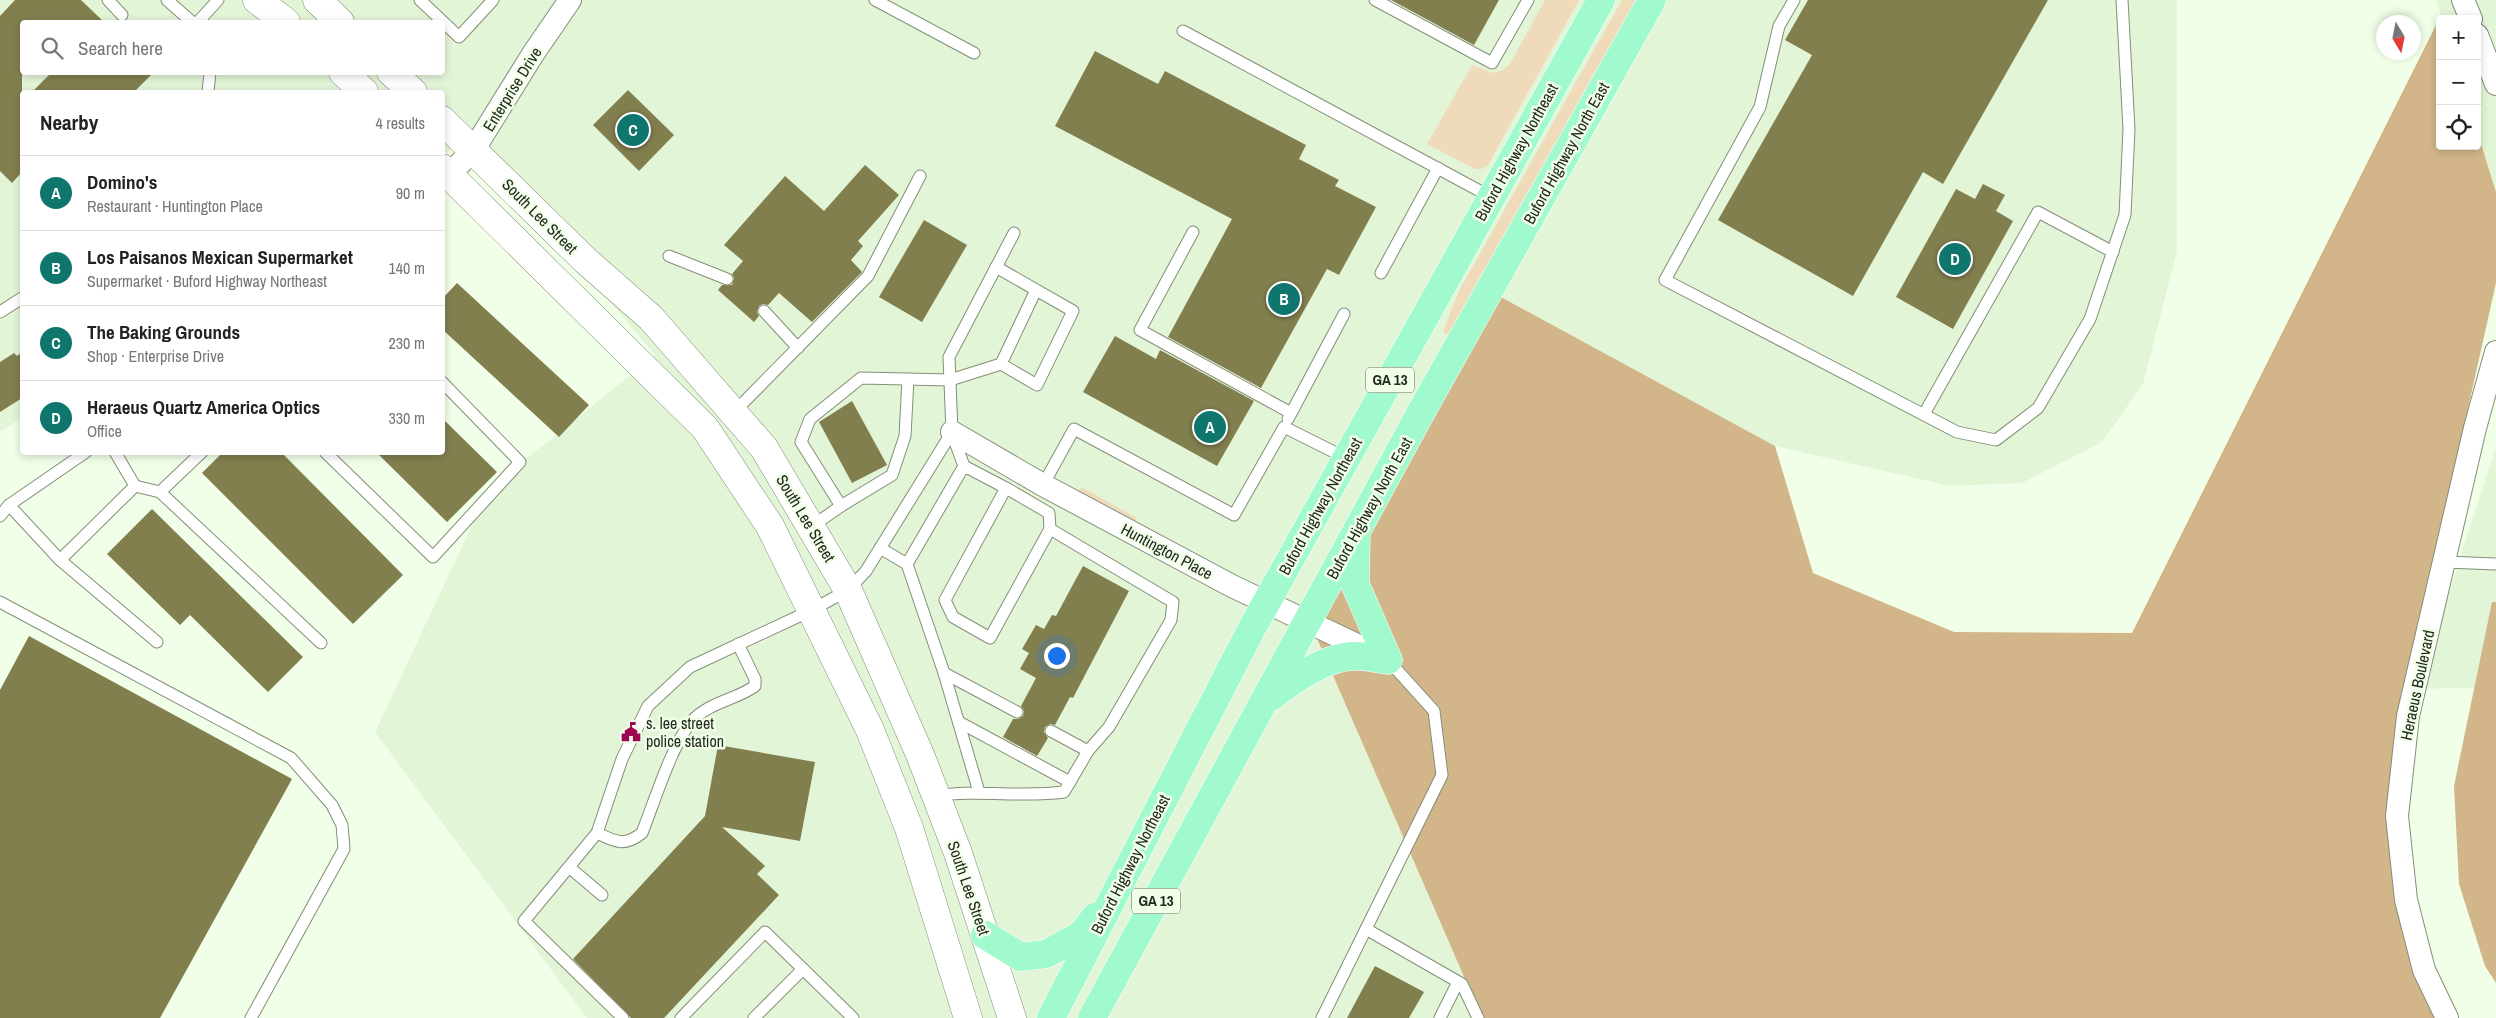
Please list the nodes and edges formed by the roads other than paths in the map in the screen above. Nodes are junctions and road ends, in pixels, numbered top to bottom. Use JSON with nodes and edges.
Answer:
{"nodes":[{"id":1,"x":108,"y":0,"type":"edge"},
{"id":2,"x":167,"y":0,"type":"edge"},
{"id":3,"x":218,"y":0,"type":"edge"},
{"id":4,"x":257,"y":0,"type":"edge"},
{"id":5,"x":317,"y":0,"type":"edge"},
{"id":6,"x":420,"y":0,"type":"edge"},
{"id":7,"x":493,"y":0,"type":"edge"},
{"id":8,"x":570,"y":0,"type":"edge"},
{"id":9,"x":875,"y":0,"type":"edge"},
{"id":10,"x":1375,"y":0,"type":"edge"},
{"id":11,"x":1528,"y":0,"type":"edge"},
{"id":12,"x":1601,"y":0,"type":"edge"},
{"id":13,"x":1652,"y":0,"type":"edge"},
{"id":14,"x":1794,"y":0,"type":"edge"},
{"id":15,"x":2122,"y":0,"type":"edge"},
{"id":16,"x":2463,"y":0,"type":"edge"},
{"id":17,"x":122,"y":14,"type":"dead end"},
{"id":18,"x":2469,"y":15,"type":"edge"},
{"id":19,"x":190,"y":20,"type":"edge"},
{"id":20,"x":200,"y":20,"type":"edge"},
{"id":21,"x":283,"y":20,"type":"edge"},
{"id":22,"x":338,"y":20,"type":"edge"},
{"id":23,"x":441,"y":20,"type":"edge"},
{"id":24,"x":445,"y":24,"type":"edge"},
{"id":25,"x":1183,"y":31,"type":"dead end"},
{"id":26,"x":2481,"y":45,"type":"edge"},
{"id":27,"x":974,"y":53,"type":"dead end"},
{"id":28,"x":210,"y":75,"type":"edge"},
{"id":29,"x":346,"y":75,"type":"edge"},
{"id":30,"x":394,"y":75,"type":"edge"},
{"id":31,"x":2496,"y":84,"type":"edge"},
{"id":32,"x":208,"y":90,"type":"edge"},
{"id":33,"x":362,"y":90,"type":"edge"},
{"id":34,"x":411,"y":90,"type":"edge"},
{"id":35,"x":445,"y":123,"type":"edge"},
{"id":36,"x":474,"y":150,"type":"junction"},
{"id":37,"x":1438,"y":168,"type":"junction"},
{"id":38,"x":445,"y":175,"type":"edge"},
{"id":39,"x":920,"y":176,"type":"dead end"},
{"id":40,"x":1492,"y":196,"type":"junction"},
{"id":41,"x":1193,"y":232,"type":"dead end"},
{"id":42,"x":1014,"y":233,"type":"dead end"},
{"id":43,"x":2113,"y":252,"type":"junction"},
{"id":44,"x":669,"y":256,"type":"dead end"},
{"id":45,"x":996,"y":267,"type":"junction"},
{"id":46,"x":1381,"y":273,"type":"dead end"},
{"id":47,"x":727,"y":278,"type":"dead end"},
{"id":48,"x":1036,"y":290,"type":"junction"},
{"id":49,"x":20,"y":299,"type":"edge"},
{"id":50,"x":764,"y":311,"type":"dead end"},
{"id":51,"x":0,"y":312,"type":"edge"},
{"id":52,"x":1344,"y":314,"type":"dead end"},
{"id":53,"x":798,"y":348,"type":"junction"},
{"id":54,"x":2496,"y":352,"type":"edge"},
{"id":55,"x":1001,"y":364,"type":"junction"},
{"id":56,"x":908,"y":379,"type":"junction"},
{"id":57,"x":950,"y":380,"type":"junction"},
{"id":58,"x":445,"y":385,"type":"edge"},
{"id":59,"x":732,"y":411,"type":"junction"},
{"id":60,"x":1291,"y":413,"type":"junction"},
{"id":61,"x":1924,"y":414,"type":"junction"},
{"id":62,"x":1284,"y":427,"type":"junction"},
{"id":63,"x":952,"y":432,"type":"junction"},
{"id":64,"x":82,"y":455,"type":"edge"},
{"id":65,"x":117,"y":455,"type":"edge"},
{"id":66,"x":199,"y":455,"type":"edge"},
{"id":67,"x":327,"y":455,"type":"edge"},
{"id":68,"x":1346,"y":458,"type":"junction"},
{"id":69,"x":964,"y":466,"type":"junction"},
{"id":70,"x":1043,"y":485,"type":"junction"},
{"id":71,"x":135,"y":486,"type":"junction"},
{"id":72,"x":1006,"y":488,"type":"junction"},
{"id":73,"x":160,"y":492,"type":"junction"},
{"id":74,"x":9,"y":505,"type":"junction"},
{"id":75,"x":841,"y":506,"type":"junction"},
{"id":76,"x":0,"y":516,"type":"edge"},
{"id":77,"x":811,"y":527,"type":"junction"},
{"id":78,"x":1050,"y":529,"type":"junction"},
{"id":79,"x":1356,"y":533,"type":"junction"},
{"id":80,"x":880,"y":548,"type":"junction"},
{"id":81,"x":60,"y":560,"type":"junction"},
{"id":82,"x":2445,"y":562,"type":"junction"},
{"id":83,"x":907,"y":564,"type":"junction"},
{"id":84,"x":2496,"y":564,"type":"edge"},
{"id":85,"x":848,"y":590,"type":"junction"},
{"id":86,"x":1267,"y":603,"type":"junction"},
{"id":87,"x":1,"y":605,"type":"edge"},
{"id":88,"x":812,"y":610,"type":"junction"},
{"id":89,"x":1307,"y":622,"type":"junction"},
{"id":90,"x":157,"y":642,"type":"dead end"},
{"id":91,"x":321,"y":643,"type":"dead end"},
{"id":92,"x":738,"y":644,"type":"junction"},
{"id":93,"x":1388,"y":660,"type":"junction"},
{"id":94,"x":944,"y":673,"type":"junction"},
{"id":95,"x":1264,"y":703,"type":"junction"},
{"id":96,"x":1017,"y":712,"type":"dead end"},
{"id":97,"x":959,"y":722,"type":"junction"},
{"id":98,"x":1051,"y":731,"type":"dead end"},
{"id":99,"x":1088,"y":750,"type":"junction"},
{"id":100,"x":1070,"y":782,"type":"junction"},
{"id":101,"x":979,"y":792,"type":"junction"},
{"id":102,"x":936,"y":796,"type":"junction"},
{"id":103,"x":597,"y":833,"type":"junction"},
{"id":104,"x":569,"y":867,"type":"junction"},
{"id":105,"x":1118,"y":886,"type":"junction"},
{"id":106,"x":602,"y":895,"type":"dead end"},
{"id":107,"x":1366,"y":929,"type":"junction"},
{"id":108,"x":985,"y":935,"type":"junction"},
{"id":109,"x":803,"y":969,"type":"junction"},
{"id":110,"x":1458,"y":982,"type":"junction"},
{"id":111,"x":251,"y":1018,"type":"edge"},
{"id":112,"x":623,"y":1018,"type":"edge"},
{"id":113,"x":681,"y":1018,"type":"edge"},
{"id":114,"x":754,"y":1018,"type":"edge"},
{"id":115,"x":853,"y":1018,"type":"edge"},
{"id":116,"x":968,"y":1018,"type":"edge"},
{"id":117,"x":1012,"y":1018,"type":"edge"},
{"id":118,"x":1051,"y":1018,"type":"edge"},
{"id":119,"x":1092,"y":1018,"type":"edge"},
{"id":120,"x":1322,"y":1018,"type":"edge"},
{"id":121,"x":1440,"y":1018,"type":"edge"},
{"id":122,"x":1478,"y":1018,"type":"edge"},
{"id":123,"x":2447,"y":1018,"type":"edge"}],
"edges":[{"from":1,"to":17,"type":"lane"},
{"from":2,"to":19,"type":"lane"},
{"from":3,"to":20,"type":"lane"},
{"from":4,"to":21,"type":"main road"},
{"from":5,"to":22,"type":"main road"},
{"from":6,"to":23,"type":"lane"},
{"from":7,"to":24,"type":"lane"},
{"from":8,"to":36,"type":"street","name":"Enterprise Drive"},
{"from":9,"to":27,"type":"lane"},
{"from":10,"to":11,"type":"lane"},
{"from":12,"to":40,"type":"main road","name":"Buford Highway Northeast","number":"GA 13"},
{"from":13,"to":79,"type":"main road","name":"Buford Highway North East","number":"GA 13"},
{"from":14,"to":61,"type":"lane"},
{"from":15,"to":43,"type":"lane"},
{"from":16,"to":18,"type":"street"},
{"from":25,"to":37,"type":"lane"},
{"from":26,"to":31,"type":"street"},
{"from":28,"to":32,"type":"lane"},
{"from":29,"to":33,"type":"main road"},
{"from":30,"to":34,"type":"main road"},
{"from":35,"to":36,"type":"main road","name":"South Lee Street"},
{"from":36,"to":38,"type":"street","name":"Enterprise Drive"},
{"from":36,"to":59,"type":"main road","name":"South Lee Street"},
{"from":37,"to":40,"type":"lane"},
{"from":37,"to":46,"type":"lane"},
{"from":38,"to":88,"type":"main road"},
{"from":39,"to":53,"type":"lane"},
{"from":40,"to":68,"type":"main road","name":"Buford Highway Northeast","number":"GA 13"},
{"from":41,"to":60,"type":"lane"},
{"from":42,"to":45,"type":"lane"},
{"from":43,"to":61,"type":"lane"},
{"from":43,"to":61,"type":"lane"},
{"from":44,"to":47,"type":"lane"},
{"from":45,"to":48,"type":"lane"},
{"from":45,"to":57,"type":"lane"},
{"from":48,"to":55,"type":"lane"},
{"from":48,"to":55,"type":"lane"},
{"from":49,"to":51,"type":"lane"},
{"from":50,"to":53,"type":"lane"},
{"from":52,"to":60,"type":"lane"},
{"from":53,"to":59,"type":"lane"},
{"from":54,"to":82,"type":"street","name":"Heraeus Boulevard"},
{"from":55,"to":57,"type":"lane"},
{"from":56,"to":57,"type":"lane"},
{"from":56,"to":75,"type":"lane"},
{"from":56,"to":75,"type":"lane"},
{"from":57,"to":63,"type":"lane"},
{"from":58,"to":67,"type":"lane"},
{"from":59,"to":77,"type":"main road","name":"South Lee Street"},
{"from":60,"to":62,"type":"lane"},
{"from":62,"to":68,"type":"lane"},
{"from":62,"to":70,"type":"lane"},
{"from":63,"to":69,"type":"lane"},
{"from":63,"to":70,"type":"street","name":"Huntington Place"},
{"from":63,"to":80,"type":"lane"},
{"from":64,"to":74,"type":"lane"},
{"from":65,"to":71,"type":"lane"},
{"from":66,"to":73,"type":"lane"},
{"from":68,"to":86,"type":"main road","name":"Buford Highway Northeast","number":"GA 13"},
{"from":69,"to":72,"type":"lane"},
{"from":69,"to":83,"type":"lane"},
{"from":70,"to":86,"type":"street","name":"Huntington Place"},
{"from":71,"to":73,"type":"lane"},
{"from":71,"to":81,"type":"lane"},
{"from":72,"to":78,"type":"lane"},
{"from":72,"to":78,"type":"lane"},
{"from":73,"to":91,"type":"lane"},
{"from":74,"to":76,"type":"lane"},
{"from":74,"to":81,"type":"lane"},
{"from":75,"to":77,"type":"lane"},
{"from":77,"to":85,"type":"main road","name":"South Lee Street"},
{"from":78,"to":99,"type":"lane"},
{"from":79,"to":89,"type":"main road","name":"Buford Highway North East","number":"GA 13"},
{"from":79,"to":93,"type":"main road"},
{"from":80,"to":83,"type":"lane"},
{"from":80,"to":85,"type":"lane"},
{"from":81,"to":90,"type":"lane"},
{"from":82,"to":84,"type":"lane"},
{"from":82,"to":123,"type":"street","name":"Heraeus Boulevard"},
{"from":83,"to":94,"type":"lane"},
{"from":85,"to":88,"type":"lane"},
{"from":85,"to":102,"type":"main road","name":"South Lee Street"},
{"from":86,"to":89,"type":"street","name":"Huntington Place"},
{"from":86,"to":105,"type":"main road","name":"Buford Highway Northeast","number":"GA 13"},
{"from":87,"to":111,"type":"lane"},
{"from":88,"to":92,"type":"lane"},
{"from":88,"to":116,"type":"main road"},
{"from":89,"to":93,"type":"street","name":"Huntington Place"},
{"from":89,"to":95,"type":"main road","name":"Buford Highway North East","number":"GA 13"},
{"from":92,"to":103,"type":"lane"},
{"from":92,"to":103,"type":"lane"},
{"from":93,"to":95,"type":"main road"},
{"from":93,"to":107,"type":"lane"},
{"from":94,"to":96,"type":"lane"},
{"from":94,"to":97,"type":"lane"},
{"from":95,"to":119,"type":"main road","name":"Buford Highway North East","number":"GA 13"},
{"from":97,"to":100,"type":"lane"},
{"from":97,"to":101,"type":"lane"},
{"from":98,"to":99,"type":"lane"},
{"from":99,"to":100,"type":"lane"},
{"from":100,"to":101,"type":"lane"},
{"from":101,"to":102,"type":"lane"},
{"from":102,"to":108,"type":"main road","name":"South Lee Street"},
{"from":103,"to":104,"type":"lane"},
{"from":104,"to":106,"type":"lane"},
{"from":104,"to":112,"type":"lane"},
{"from":105,"to":108,"type":"main road"},
{"from":105,"to":118,"type":"main road","name":"Buford Highway Northeast","number":"GA 13"},
{"from":107,"to":110,"type":"lane"},
{"from":107,"to":120,"type":"lane"},
{"from":108,"to":117,"type":"main road","name":"South Lee Street"},
{"from":109,"to":113,"type":"lane"},
{"from":109,"to":114,"type":"lane"},
{"from":109,"to":115,"type":"lane"},
{"from":110,"to":121,"type":"lane"},
{"from":110,"to":122,"type":"lane"}]}
